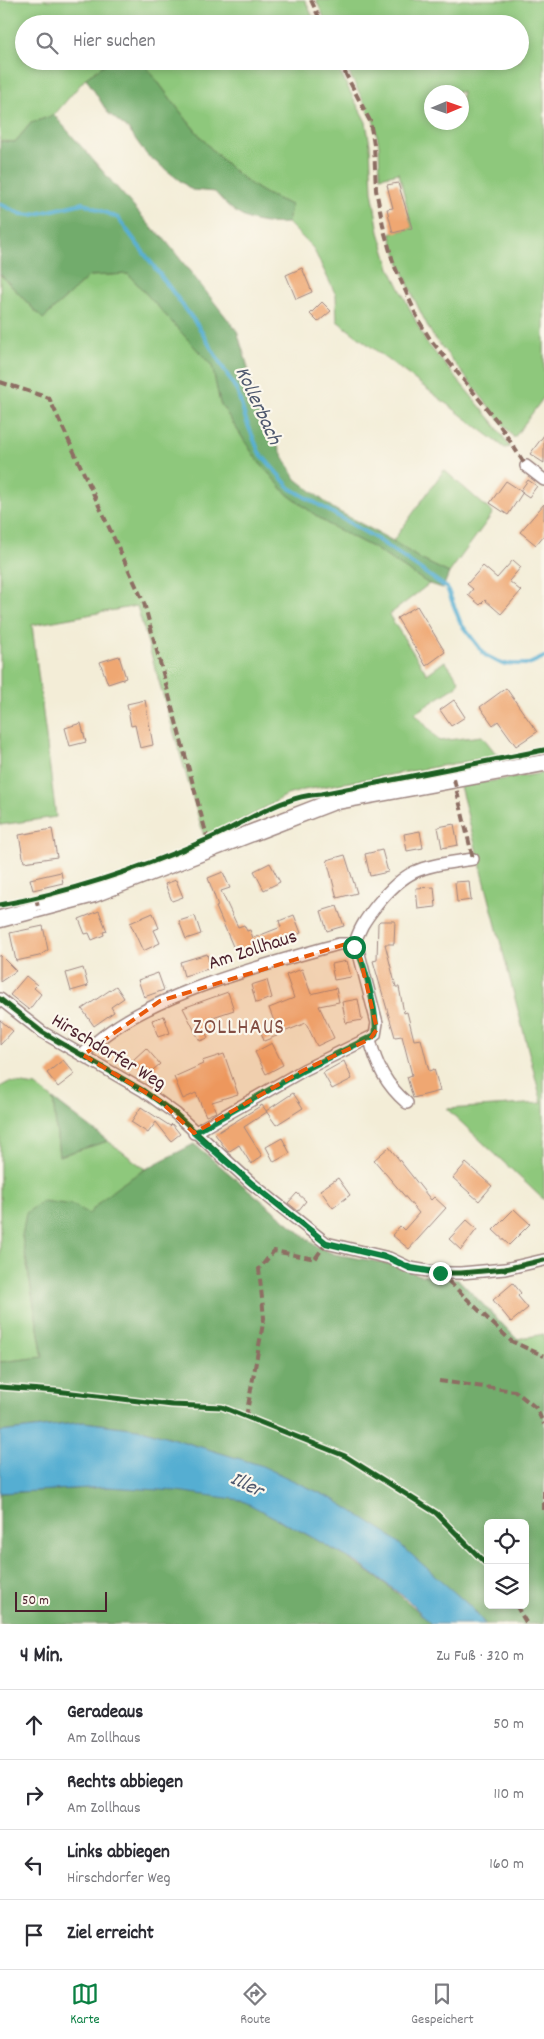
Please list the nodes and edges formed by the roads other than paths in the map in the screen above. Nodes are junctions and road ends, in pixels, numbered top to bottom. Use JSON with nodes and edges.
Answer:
{"nodes":[{"id":1,"x":526,"y":466,"type":"dead end"},
{"id":2,"x":544,"y":480,"type":"edge"},
{"id":3,"x":544,"y":763,"type":"edge"},
{"id":4,"x":474,"y":859,"type":"dead end"},
{"id":5,"x":0,"y":919,"type":"edge"},
{"id":6,"x":354,"y":947,"type":"junction"},
{"id":7,"x":0,"y":999,"type":"edge"},
{"id":8,"x":370,"y":1039,"type":"junction"},
{"id":9,"x":83,"y":1055,"type":"junction"},
{"id":10,"x":407,"y":1103,"type":"dead end"},
{"id":11,"x":194,"y":1133,"type":"junction"},
{"id":12,"x":544,"y":1260,"type":"edge"}],
"edges":[{"from":1,"to":2,"type":"street"},
{"from":3,"to":5,"type":"main road"},
{"from":4,"to":6,"type":"street"},
{"from":6,"to":8,"type":"street"},
{"from":6,"to":9,"type":"street","name":"Am Zollhaus"},
{"from":7,"to":9,"type":"street","name":"Hirschdorfer Weg"},
{"from":8,"to":10,"type":"street"},
{"from":8,"to":11,"type":"street"},
{"from":9,"to":11,"type":"street","name":"Hirschdorfer Weg"},
{"from":11,"to":12,"type":"street","name":"Hirschdorfer Weg"}]}
